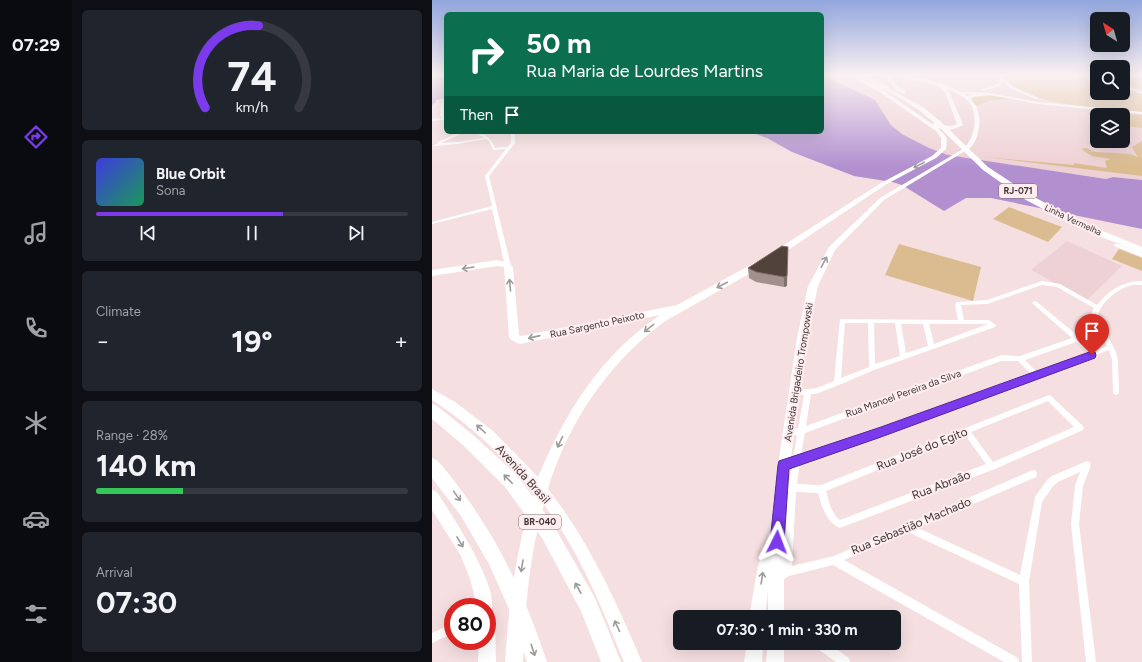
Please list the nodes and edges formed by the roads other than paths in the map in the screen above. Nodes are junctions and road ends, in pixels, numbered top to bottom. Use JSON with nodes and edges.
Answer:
{"nodes":[{"id":1,"x":916,"y":106,"type":"edge"},
{"id":2,"x":916,"y":106,"type":"edge"},
{"id":3,"x":917,"y":106,"type":"edge"},
{"id":4,"x":919,"y":106,"type":"edge"},
{"id":5,"x":973,"y":106,"type":"edge"},
{"id":6,"x":1075,"y":106,"type":"edge"},
{"id":7,"x":953,"y":107,"type":"edge"},
{"id":8,"x":1142,"y":113,"type":"edge"},
{"id":9,"x":432,"y":120,"type":"edge"},
{"id":10,"x":444,"y":120,"type":"edge"},
{"id":11,"x":459,"y":134,"type":"edge"},
{"id":12,"x":481,"y":134,"type":"edge"},
{"id":13,"x":513,"y":134,"type":"edge"},
{"id":14,"x":488,"y":138,"type":"junction"},
{"id":15,"x":434,"y":145,"type":"edge"},
{"id":16,"x":509,"y":148,"type":"junction"},
{"id":17,"x":494,"y":207,"type":"junction"},
{"id":18,"x":432,"y":223,"type":"edge"},
{"id":19,"x":852,"y":229,"type":"junction"},
{"id":20,"x":1116,"y":244,"type":"dead end"},
{"id":21,"x":1142,"y":244,"type":"edge"},
{"id":22,"x":789,"y":246,"type":"junction"},
{"id":23,"x":1142,"y":250,"type":"edge"},
{"id":24,"x":1142,"y":255,"type":"edge"},
{"id":25,"x":504,"y":262,"type":"junction"},
{"id":26,"x":432,"y":274,"type":"edge"},
{"id":27,"x":1142,"y":282,"type":"edge"},
{"id":28,"x":1035,"y":303,"type":"dead end"},
{"id":29,"x":681,"y":306,"type":"junction"},
{"id":30,"x":1098,"y":308,"type":"junction"},
{"id":31,"x":871,"y":321,"type":"junction"},
{"id":32,"x":898,"y":321,"type":"junction"},
{"id":33,"x":925,"y":321,"type":"junction"},
{"id":34,"x":961,"y":321,"type":"junction"},
{"id":35,"x":1094,"y":333,"type":"dead end"},
{"id":36,"x":1078,"y":339,"type":"junction"},
{"id":37,"x":931,"y":346,"type":"junction"},
{"id":38,"x":1111,"y":347,"type":"junction"},
{"id":39,"x":1093,"y":353,"type":"junction"},
{"id":40,"x":902,"y":357,"type":"junction"},
{"id":41,"x":1020,"y":359,"type":"junction"},
{"id":42,"x":872,"y":368,"type":"junction"},
{"id":43,"x":1037,"y":376,"type":"junction"},
{"id":44,"x":837,"y":383,"type":"junction"},
{"id":45,"x":794,"y":391,"type":"junction"},
{"id":46,"x":808,"y":392,"type":"junction"},
{"id":47,"x":1116,"y":392,"type":"dead end"},
{"id":48,"x":432,"y":394,"type":"edge"},
{"id":49,"x":1049,"y":398,"type":"joint"},
{"id":50,"x":432,"y":410,"type":"edge"},
{"id":51,"x":802,"y":431,"type":"junction"},
{"id":52,"x":966,"y":431,"type":"junction"},
{"id":53,"x":788,"y":434,"type":"junction"},
{"id":54,"x":796,"y":460,"type":"junction"},
{"id":55,"x":784,"y":465,"type":"junction"},
{"id":56,"x":432,"y":466,"type":"edge"},
{"id":57,"x":992,"y":466,"type":"junction"},
{"id":58,"x":1033,"y":474,"type":"dead end"},
{"id":59,"x":792,"y":488,"type":"junction"},
{"id":60,"x":821,"y":489,"type":"junction"},
{"id":61,"x":432,"y":497,"type":"edge"},
{"id":62,"x":908,"y":528,"type":"junction"},
{"id":63,"x":777,"y":530,"type":"junction"},
{"id":64,"x":834,"y":560,"type":"junction"},
{"id":65,"x":782,"y":576,"type":"junction"},
{"id":66,"x":1024,"y":580,"type":"junction"},
{"id":67,"x":483,"y":598,"type":"edge"},
{"id":68,"x":758,"y":610,"type":"edge"},
{"id":69,"x":779,"y":610,"type":"edge"},
{"id":70,"x":444,"y":632,"type":"edge"},
{"id":71,"x":432,"y":638,"type":"edge"},
{"id":72,"x":487,"y":650,"type":"edge"},
{"id":73,"x":754,"y":650,"type":"edge"},
{"id":74,"x":776,"y":650,"type":"edge"},
{"id":75,"x":829,"y":650,"type":"edge"},
{"id":76,"x":487,"y":662,"type":"edge"},
{"id":77,"x":514,"y":662,"type":"edge"},
{"id":78,"x":537,"y":662,"type":"edge"},
{"id":79,"x":611,"y":662,"type":"edge"},
{"id":80,"x":633,"y":662,"type":"edge"},
{"id":81,"x":753,"y":662,"type":"edge"},
{"id":82,"x":775,"y":662,"type":"edge"},
{"id":83,"x":845,"y":662,"type":"edge"},
{"id":84,"x":1014,"y":662,"type":"edge"},
{"id":85,"x":1027,"y":662,"type":"edge"},
{"id":86,"x":1091,"y":662,"type":"edge"}],
"edges":[{"from":1,"to":7,"type":"highway"},
{"from":2,"to":22,"type":"highway","one_way":true},
{"from":3,"to":23,"type":"highway","name":"Linha Vermelha","number":"RJ-071"},
{"from":4,"to":21,"type":"highway","name":"Linha Vermelha","number":"RJ-071"},
{"from":5,"to":19,"type":"highway","name":"Avenida Brigadeiro Trompowski"},
{"from":6,"to":8,"type":"street"},
{"from":9,"to":10,"type":"street"},
{"from":11,"to":15,"type":"street"},
{"from":12,"to":14,"type":"street"},
{"from":13,"to":16,"type":"street"},
{"from":14,"to":15,"type":"street"},
{"from":14,"to":16,"type":"street"},
{"from":16,"to":17,"type":"street"},
{"from":17,"to":18,"type":"street"},
{"from":17,"to":25,"type":"street"},
{"from":19,"to":22,"type":"highway"},
{"from":45,"to":19,"type":"highway","name":"Avenida Brigadeiro Trompowski","one_way":true},
{"from":20,"to":24,"type":"street"},
{"from":22,"to":29,"type":"highway","one_way":true},
{"from":25,"to":26,"type":"highway","one_way":true},
{"from":29,"to":25,"type":"highway","name":"Rua Sargento Peixoto","one_way":true},
{"from":27,"to":30,"type":"street"},
{"from":28,"to":36,"type":"street"},
{"from":29,"to":77,"type":"highway","one_way":true},
{"from":30,"to":34,"type":"street"},
{"from":30,"to":38,"type":"street"},
{"from":31,"to":32,"type":"street"},
{"from":31,"to":42,"type":"street"},
{"from":31,"to":44,"type":"street"},
{"from":32,"to":33,"type":"street"},
{"from":32,"to":40,"type":"street"},
{"from":33,"to":34,"type":"street"},
{"from":33,"to":37,"type":"street"},
{"from":34,"to":37,"type":"street"},
{"from":35,"to":36,"type":"street"},
{"from":36,"to":39,"type":"street"},
{"from":36,"to":41,"type":"street"},
{"from":37,"to":40,"type":"street"},
{"from":38,"to":39,"type":"street"},
{"from":38,"to":47,"type":"street"},
{"from":39,"to":43,"type":"street"},
{"from":40,"to":42,"type":"street"},
{"from":41,"to":43,"type":"street"},
{"from":41,"to":51,"type":"street","name":"Rua Manoel Pereira da Silva"},
{"from":42,"to":44,"type":"street"},
{"from":43,"to":54,"type":"street"},
{"from":44,"to":46,"type":"street"},
{"from":45,"to":46,"type":"street"},
{"from":45,"to":53,"type":"highway","name":"Avenida Brigadeiro Trompowski"},
{"from":46,"to":51,"type":"street"},
{"from":80,"to":48,"type":"highway","name":"Avenida Brasil","one_way":true},
{"from":49,"to":52,"type":"street","name":"Rua José do Egito"},
{"from":49,"to":57,"type":"street","name":"Rua Abraão"},
{"from":79,"to":50,"type":"highway","name":"Avenida Brasil","number":"BR-040","one_way":true},
{"from":51,"to":53,"type":"street","name":"Rua Manoel Pereira da Silva"},
{"from":51,"to":54,"type":"street"},
{"from":52,"to":57,"type":"street"},
{"from":52,"to":60,"type":"street","name":"Rua José do Egito"},
{"from":53,"to":55,"type":"highway","name":"Avenida Brigadeiro Trompowski"},
{"from":54,"to":55,"type":"street"},
{"from":54,"to":59,"type":"street"},
{"from":55,"to":63,"type":"highway","name":"Avenida Brigadeiro Trompowski"},
{"from":56,"to":78,"type":"highway","one_way":true},
{"from":57,"to":60,"type":"street","name":"Rua Abraão"},
{"from":58,"to":62,"type":"street","name":"Rua Sebastião Machado"},
{"from":59,"to":60,"type":"street","name":"Rua José do Egito"},
{"from":59,"to":65,"type":"street"},
{"from":61,"to":67,"type":"highway","one_way":true},
{"from":62,"to":64,"type":"street","name":"Rua Sebastião Machado"},
{"from":62,"to":66,"type":"street"},
{"from":63,"to":65,"type":"highway","name":"Avenida Brigadeiro Trompowski"},
{"from":68,"to":63,"type":"highway","one_way":true},
{"from":64,"to":65,"type":"street","name":"Rua Sebastião Machado"},
{"from":64,"to":84,"type":"street"},
{"from":65,"to":69,"type":"highway","name":"Avenida Brigadeiro Trompowski"},
{"from":66,"to":85,"type":"street"},
{"from":66,"to":86,"type":"street"},
{"from":70,"to":71,"type":"street"},
{"from":72,"to":76,"type":"highway"},
{"from":73,"to":81,"type":"highway"},
{"from":74,"to":82,"type":"highway"},
{"from":75,"to":83,"type":"street"}]}
